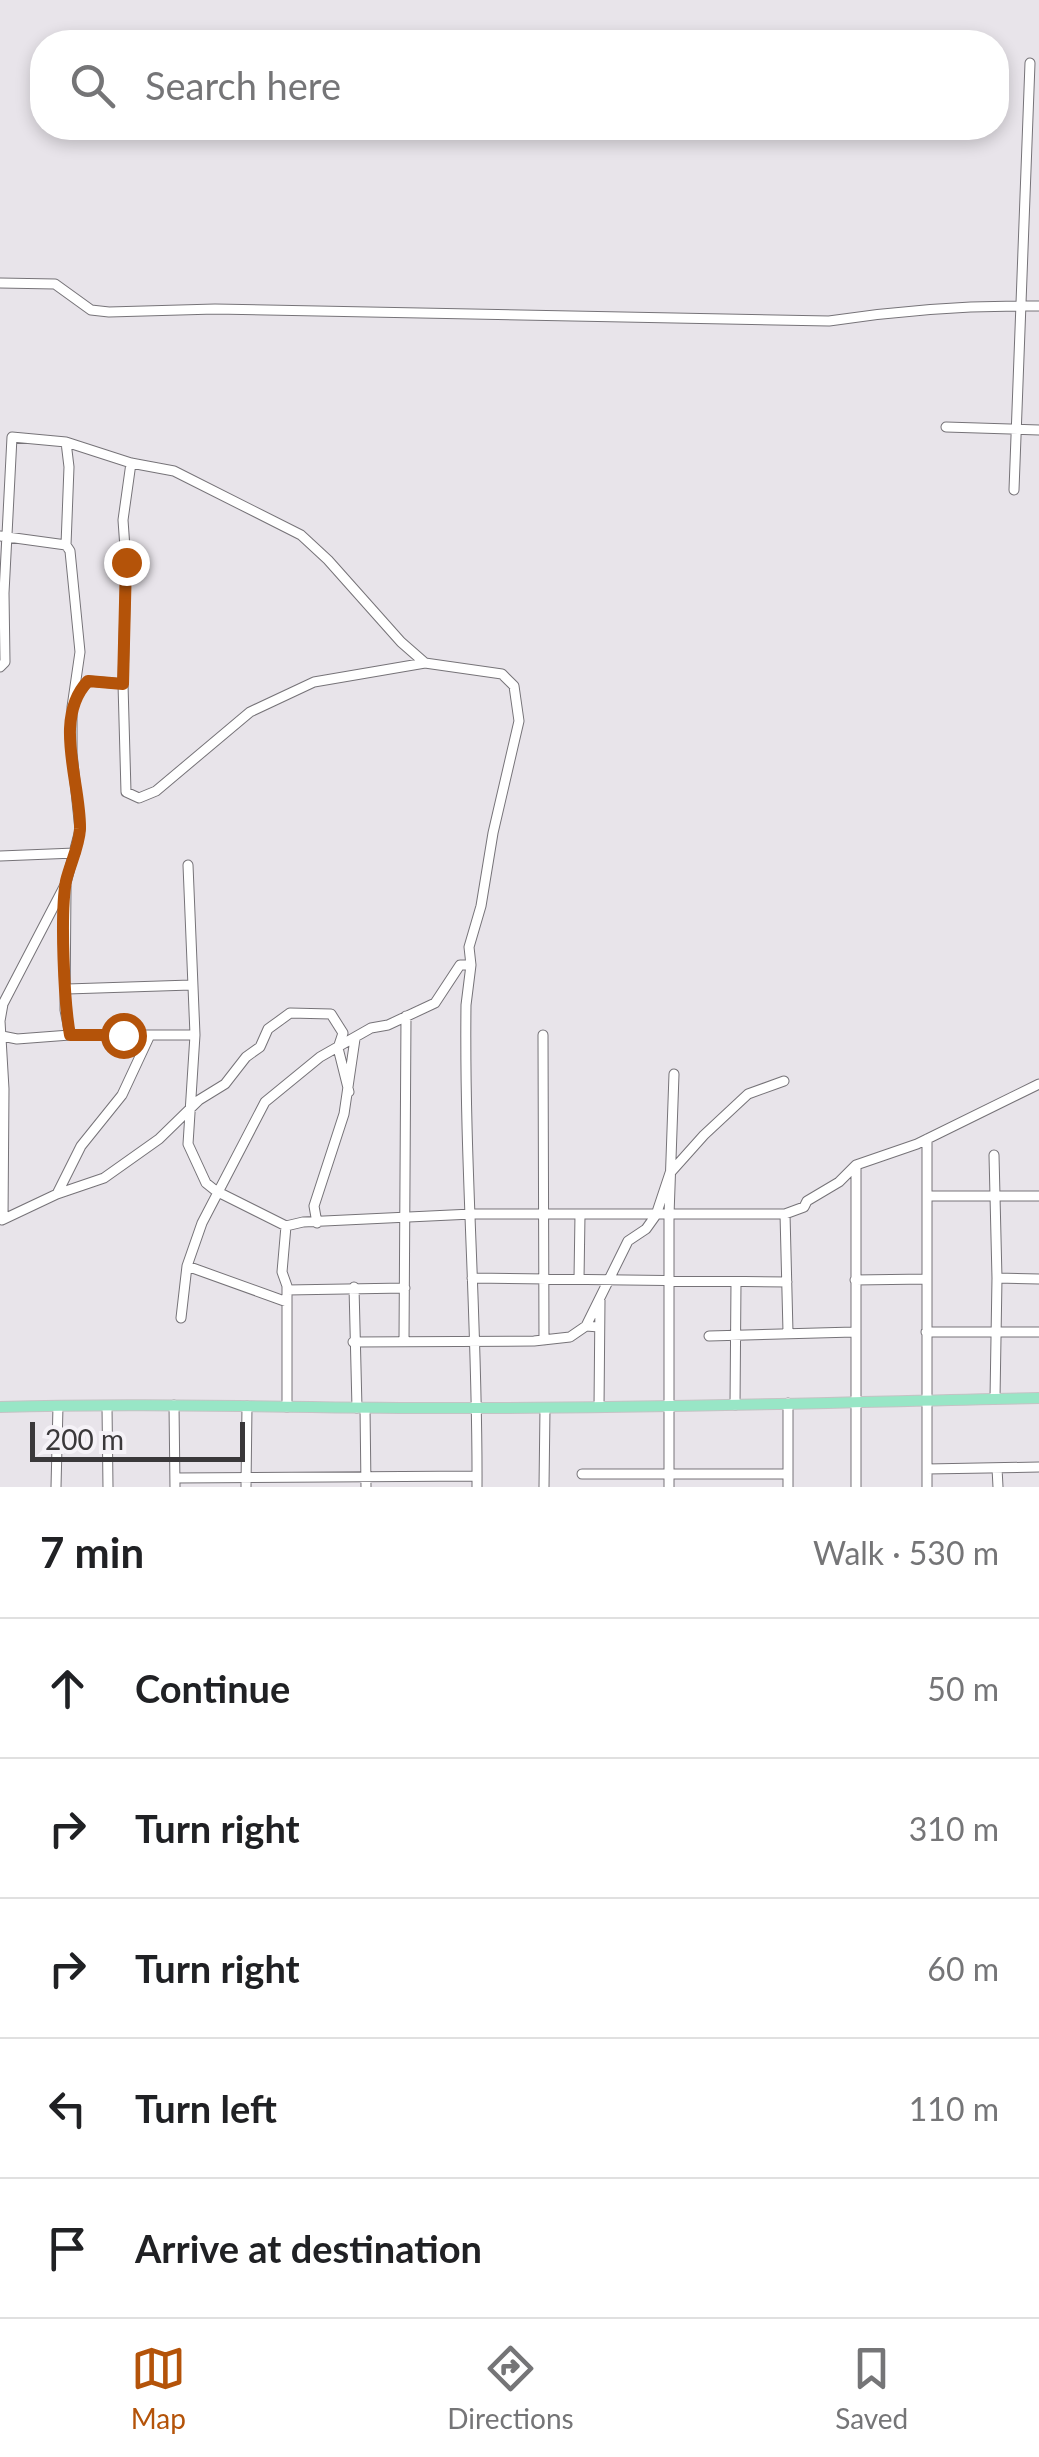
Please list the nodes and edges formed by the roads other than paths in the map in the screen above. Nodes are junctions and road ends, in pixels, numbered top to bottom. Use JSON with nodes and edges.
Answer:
{"nodes":[{"id":1,"x":1030,"y":63,"type":"dead end"},
{"id":2,"x":0,"y":283,"type":"edge"},
{"id":3,"x":1020,"y":306,"type":"junction"},
{"id":4,"x":1039,"y":306,"type":"edge"},
{"id":5,"x":946,"y":427,"type":"dead end"},
{"id":6,"x":1015,"y":429,"type":"junction"},
{"id":7,"x":1039,"y":430,"type":"edge"},
{"id":8,"x":66,"y":442,"type":"junction"},
{"id":9,"x":132,"y":463,"type":"junction"},
{"id":10,"x":1014,"y":490,"type":"dead end"},
{"id":11,"x":4,"y":537,"type":"edge"},
{"id":12,"x":66,"y":544,"type":"junction"},
{"id":13,"x":425,"y":663,"type":"junction"},
{"id":14,"x":0,"y":667,"type":"edge"},
{"id":15,"x":123,"y":684,"type":"junction"},
{"id":16,"x":76,"y":694,"type":"junction"},
{"id":17,"x":75,"y":853,"type":"junction"},
{"id":18,"x":0,"y":856,"type":"edge"},
{"id":19,"x":188,"y":865,"type":"dead end"},
{"id":20,"x":66,"y":883,"type":"junction"},
{"id":21,"x":472,"y":965,"type":"junction"},
{"id":22,"x":191,"y":985,"type":"junction"},
{"id":23,"x":67,"y":989,"type":"junction"},
{"id":24,"x":406,"y":1016,"type":"junction"},
{"id":25,"x":70,"y":1035,"type":"junction"},
{"id":26,"x":150,"y":1035,"type":"junction"},
{"id":27,"x":196,"y":1035,"type":"junction"},
{"id":28,"x":543,"y":1035,"type":"dead end"},
{"id":29,"x":2,"y":1036,"type":"edge"},
{"id":30,"x":355,"y":1039,"type":"junction"},
{"id":31,"x":338,"y":1048,"type":"junction"},
{"id":32,"x":674,"y":1074,"type":"dead end"},
{"id":33,"x":784,"y":1081,"type":"dead end"},
{"id":34,"x":1039,"y":1084,"type":"edge"},
{"id":35,"x":349,"y":1092,"type":"junction"},
{"id":36,"x":189,"y":1113,"type":"junction"},
{"id":37,"x":927,"y":1139,"type":"junction"},
{"id":38,"x":994,"y":1155,"type":"dead end"},
{"id":39,"x":856,"y":1165,"type":"junction"},
{"id":40,"x":670,"y":1174,"type":"junction"},
{"id":41,"x":216,"y":1191,"type":"junction"},
{"id":42,"x":57,"y":1194,"type":"junction"},
{"id":43,"x":927,"y":1196,"type":"junction"},
{"id":44,"x":1039,"y":1196,"type":"edge"},
{"id":45,"x":995,"y":1197,"type":"junction"},
{"id":46,"x":472,"y":1214,"type":"junction"},
{"id":47,"x":543,"y":1214,"type":"junction"},
{"id":48,"x":580,"y":1214,"type":"junction"},
{"id":49,"x":785,"y":1214,"type":"junction"},
{"id":50,"x":656,"y":1215,"type":"junction"},
{"id":51,"x":669,"y":1215,"type":"junction"},
{"id":52,"x":406,"y":1216,"type":"junction"},
{"id":53,"x":2,"y":1220,"type":"edge"},
{"id":54,"x":317,"y":1223,"type":"junction"},
{"id":55,"x":286,"y":1226,"type":"junction"},
{"id":56,"x":187,"y":1266,"type":"junction"},
{"id":57,"x":472,"y":1278,"type":"junction"},
{"id":58,"x":997,"y":1278,"type":"junction"},
{"id":59,"x":544,"y":1279,"type":"junction"},
{"id":60,"x":579,"y":1279,"type":"junction"},
{"id":61,"x":603,"y":1279,"type":"junction"},
{"id":62,"x":926,"y":1279,"type":"junction"},
{"id":63,"x":1039,"y":1279,"type":"edge"},
{"id":64,"x":855,"y":1280,"type":"junction"},
{"id":65,"x":669,"y":1281,"type":"junction"},
{"id":66,"x":736,"y":1282,"type":"junction"},
{"id":67,"x":787,"y":1282,"type":"junction"},
{"id":68,"x":354,"y":1286,"type":"junction"},
{"id":69,"x":405,"y":1288,"type":"junction"},
{"id":70,"x":287,"y":1290,"type":"junction"},
{"id":71,"x":600,"y":1294,"type":"junction"},
{"id":72,"x":287,"y":1302,"type":"junction"},
{"id":73,"x":181,"y":1318,"type":"dead end"},
{"id":74,"x":586,"y":1326,"type":"junction"},
{"id":75,"x":599,"y":1327,"type":"junction"},
{"id":76,"x":788,"y":1332,"type":"junction"},
{"id":77,"x":854,"y":1332,"type":"junction"},
{"id":78,"x":926,"y":1332,"type":"junction"},
{"id":79,"x":996,"y":1332,"type":"junction"},
{"id":80,"x":1039,"y":1332,"type":"edge"},
{"id":81,"x":709,"y":1336,"type":"dead end"},
{"id":82,"x":735,"y":1336,"type":"junction"},
{"id":83,"x":475,"y":1340,"type":"junction"},
{"id":84,"x":544,"y":1340,"type":"junction"},
{"id":85,"x":353,"y":1342,"type":"junction"},
{"id":86,"x":404,"y":1342,"type":"junction"},
{"id":87,"x":995,"y":1398,"type":"junction"},
{"id":88,"x":1039,"y":1398,"type":"edge"},
{"id":89,"x":926,"y":1400,"type":"junction"},
{"id":90,"x":854,"y":1402,"type":"junction"},
{"id":91,"x":788,"y":1403,"type":"junction"},
{"id":92,"x":174,"y":1404,"type":"junction"},
{"id":93,"x":735,"y":1405,"type":"junction"},
{"id":94,"x":58,"y":1406,"type":"junction"},
{"id":95,"x":247,"y":1406,"type":"junction"},
{"id":96,"x":106,"y":1407,"type":"junction"},
{"id":97,"x":287,"y":1407,"type":"junction"},
{"id":98,"x":598,"y":1407,"type":"junction"},
{"id":99,"x":670,"y":1407,"type":"junction"},
{"id":100,"x":0,"y":1408,"type":"edge"},
{"id":101,"x":361,"y":1408,"type":"junction"},
{"id":102,"x":478,"y":1408,"type":"junction"},
{"id":103,"x":544,"y":1408,"type":"junction"},
{"id":104,"x":1039,"y":1467,"type":"edge"},
{"id":105,"x":997,"y":1468,"type":"junction"},
{"id":106,"x":926,"y":1469,"type":"junction"},
{"id":107,"x":582,"y":1474,"type":"dead end"},
{"id":108,"x":602,"y":1474,"type":"junction"},
{"id":109,"x":669,"y":1474,"type":"junction"},
{"id":110,"x":734,"y":1474,"type":"junction"},
{"id":111,"x":788,"y":1474,"type":"junction"},
{"id":112,"x":175,"y":1482,"type":"edge"},
{"id":113,"x":246,"y":1482,"type":"edge"},
{"id":114,"x":296,"y":1482,"type":"edge"},
{"id":115,"x":366,"y":1482,"type":"edge"},
{"id":116,"x":477,"y":1482,"type":"edge"},
{"id":117,"x":56,"y":1487,"type":"edge"},
{"id":118,"x":108,"y":1487,"type":"edge"},
{"id":119,"x":544,"y":1487,"type":"edge"},
{"id":120,"x":602,"y":1487,"type":"edge"},
{"id":121,"x":669,"y":1487,"type":"edge"},
{"id":122,"x":734,"y":1487,"type":"edge"},
{"id":123,"x":788,"y":1487,"type":"edge"},
{"id":124,"x":856,"y":1487,"type":"edge"},
{"id":125,"x":926,"y":1487,"type":"edge"},
{"id":126,"x":998,"y":1487,"type":"edge"}],
"edges":[{"from":1,"to":3,"type":"street"},
{"from":2,"to":3,"type":"street"},
{"from":3,"to":4,"type":"street"},
{"from":3,"to":6,"type":"street"},
{"from":5,"to":6,"type":"street"},
{"from":6,"to":7,"type":"street"},
{"from":6,"to":10,"type":"street"},
{"from":8,"to":9,"type":"street"},
{"from":8,"to":11,"type":"street"},
{"from":8,"to":12,"type":"street"},
{"from":9,"to":13,"type":"street"},
{"from":9,"to":15,"type":"street"},
{"from":11,"to":12,"type":"street"},
{"from":11,"to":14,"type":"street"},
{"from":12,"to":16,"type":"street"},
{"from":13,"to":15,"type":"street"},
{"from":13,"to":21,"type":"street"},
{"from":15,"to":16,"type":"street"},
{"from":16,"to":17,"type":"street"},
{"from":17,"to":18,"type":"street"},
{"from":17,"to":20,"type":"street"},
{"from":19,"to":22,"type":"street"},
{"from":20,"to":23,"type":"street"},
{"from":20,"to":29,"type":"street"},
{"from":21,"to":24,"type":"street"},
{"from":21,"to":46,"type":"street"},
{"from":22,"to":23,"type":"street"},
{"from":22,"to":27,"type":"street"},
{"from":23,"to":25,"type":"street"},
{"from":24,"to":30,"type":"street"},
{"from":24,"to":52,"type":"street"},
{"from":25,"to":26,"type":"street"},
{"from":25,"to":29,"type":"street"},
{"from":26,"to":27,"type":"street"},
{"from":26,"to":42,"type":"street"},
{"from":27,"to":36,"type":"street"},
{"from":28,"to":47,"type":"street"},
{"from":29,"to":53,"type":"street"},
{"from":30,"to":31,"type":"street"},
{"from":30,"to":35,"type":"street"},
{"from":31,"to":35,"type":"street"},
{"from":31,"to":36,"type":"street"},
{"from":31,"to":41,"type":"street"},
{"from":32,"to":40,"type":"street"},
{"from":33,"to":40,"type":"street"},
{"from":34,"to":37,"type":"street"},
{"from":35,"to":54,"type":"street"},
{"from":36,"to":41,"type":"street"},
{"from":36,"to":42,"type":"street"},
{"from":37,"to":39,"type":"street"},
{"from":37,"to":43,"type":"street"},
{"from":38,"to":45,"type":"street"},
{"from":39,"to":49,"type":"street"},
{"from":39,"to":64,"type":"street"},
{"from":40,"to":50,"type":"street"},
{"from":40,"to":51,"type":"street"},
{"from":41,"to":55,"type":"street"},
{"from":41,"to":56,"type":"street"},
{"from":42,"to":53,"type":"street"},
{"from":43,"to":45,"type":"street"},
{"from":43,"to":62,"type":"street"},
{"from":44,"to":45,"type":"street"},
{"from":45,"to":58,"type":"street"},
{"from":46,"to":47,"type":"street"},
{"from":46,"to":52,"type":"street"},
{"from":46,"to":57,"type":"street"},
{"from":47,"to":48,"type":"street"},
{"from":47,"to":59,"type":"street"},
{"from":48,"to":50,"type":"street"},
{"from":48,"to":60,"type":"street"},
{"from":49,"to":51,"type":"street"},
{"from":49,"to":67,"type":"street"},
{"from":50,"to":51,"type":"street"},
{"from":50,"to":61,"type":"street"},
{"from":51,"to":65,"type":"street"},
{"from":52,"to":54,"type":"street"},
{"from":52,"to":69,"type":"street"},
{"from":54,"to":55,"type":"street"},
{"from":55,"to":70,"type":"street"},
{"from":56,"to":72,"type":"street"},
{"from":56,"to":73,"type":"street"},
{"from":57,"to":59,"type":"street"},
{"from":57,"to":83,"type":"street"},
{"from":58,"to":63,"type":"street"},
{"from":58,"to":79,"type":"street"},
{"from":59,"to":60,"type":"street"},
{"from":59,"to":84,"type":"street"},
{"from":60,"to":61,"type":"street"},
{"from":61,"to":65,"type":"street"},
{"from":61,"to":71,"type":"street"},
{"from":62,"to":64,"type":"street"},
{"from":62,"to":78,"type":"street"},
{"from":64,"to":77,"type":"street"},
{"from":65,"to":66,"type":"street"},
{"from":65,"to":99,"type":"street"},
{"from":66,"to":67,"type":"street"},
{"from":66,"to":82,"type":"street"},
{"from":67,"to":76,"type":"street"},
{"from":68,"to":69,"type":"street"},
{"from":68,"to":70,"type":"street"},
{"from":68,"to":85,"type":"street"},
{"from":69,"to":86,"type":"street"},
{"from":70,"to":72,"type":"street"},
{"from":71,"to":74,"type":"street"},
{"from":71,"to":75,"type":"street"},
{"from":72,"to":97,"type":"street"},
{"from":74,"to":75,"type":"street"},
{"from":74,"to":84,"type":"street"},
{"from":75,"to":98,"type":"street"},
{"from":76,"to":77,"type":"street"},
{"from":76,"to":82,"type":"street"},
{"from":77,"to":90,"type":"street"},
{"from":78,"to":79,"type":"street"},
{"from":78,"to":89,"type":"street"},
{"from":79,"to":80,"type":"street"},
{"from":79,"to":87,"type":"street"},
{"from":81,"to":82,"type":"street"},
{"from":82,"to":93,"type":"street"},
{"from":83,"to":84,"type":"street"},
{"from":83,"to":86,"type":"street"},
{"from":83,"to":102,"type":"street"},
{"from":85,"to":86,"type":"street"},
{"from":85,"to":101,"type":"street"},
{"from":87,"to":88,"type":"main road"},
{"from":87,"to":89,"type":"main road"},
{"from":89,"to":90,"type":"main road"},
{"from":89,"to":106,"type":"street"},
{"from":90,"to":91,"type":"main road"},
{"from":90,"to":124,"type":"street"},
{"from":91,"to":93,"type":"main road"},
{"from":91,"to":111,"type":"street"},
{"from":92,"to":95,"type":"main road"},
{"from":92,"to":96,"type":"main road"},
{"from":92,"to":112,"type":"street"},
{"from":93,"to":99,"type":"main road"},
{"from":94,"to":96,"type":"main road"},
{"from":94,"to":100,"type":"main road"},
{"from":94,"to":117,"type":"street"},
{"from":95,"to":97,"type":"main road"},
{"from":95,"to":113,"type":"street"},
{"from":96,"to":118,"type":"street"},
{"from":97,"to":101,"type":"main road"},
{"from":98,"to":99,"type":"main road"},
{"from":98,"to":103,"type":"main road"},
{"from":99,"to":109,"type":"street"},
{"from":101,"to":102,"type":"main road"},
{"from":101,"to":115,"type":"street"},
{"from":102,"to":103,"type":"main road"},
{"from":102,"to":116,"type":"street"},
{"from":103,"to":119,"type":"street"},
{"from":104,"to":105,"type":"street"},
{"from":105,"to":106,"type":"street"},
{"from":105,"to":126,"type":"street"},
{"from":106,"to":125,"type":"street"},
{"from":107,"to":108,"type":"street"},
{"from":108,"to":109,"type":"street"},
{"from":108,"to":120,"type":"street"},
{"from":109,"to":110,"type":"street"},
{"from":109,"to":121,"type":"street"},
{"from":110,"to":111,"type":"street"},
{"from":110,"to":122,"type":"street"},
{"from":111,"to":123,"type":"street"},
{"from":112,"to":113,"type":"street"},
{"from":113,"to":114,"type":"street"},
{"from":114,"to":115,"type":"street"},
{"from":115,"to":116,"type":"street"}]}
